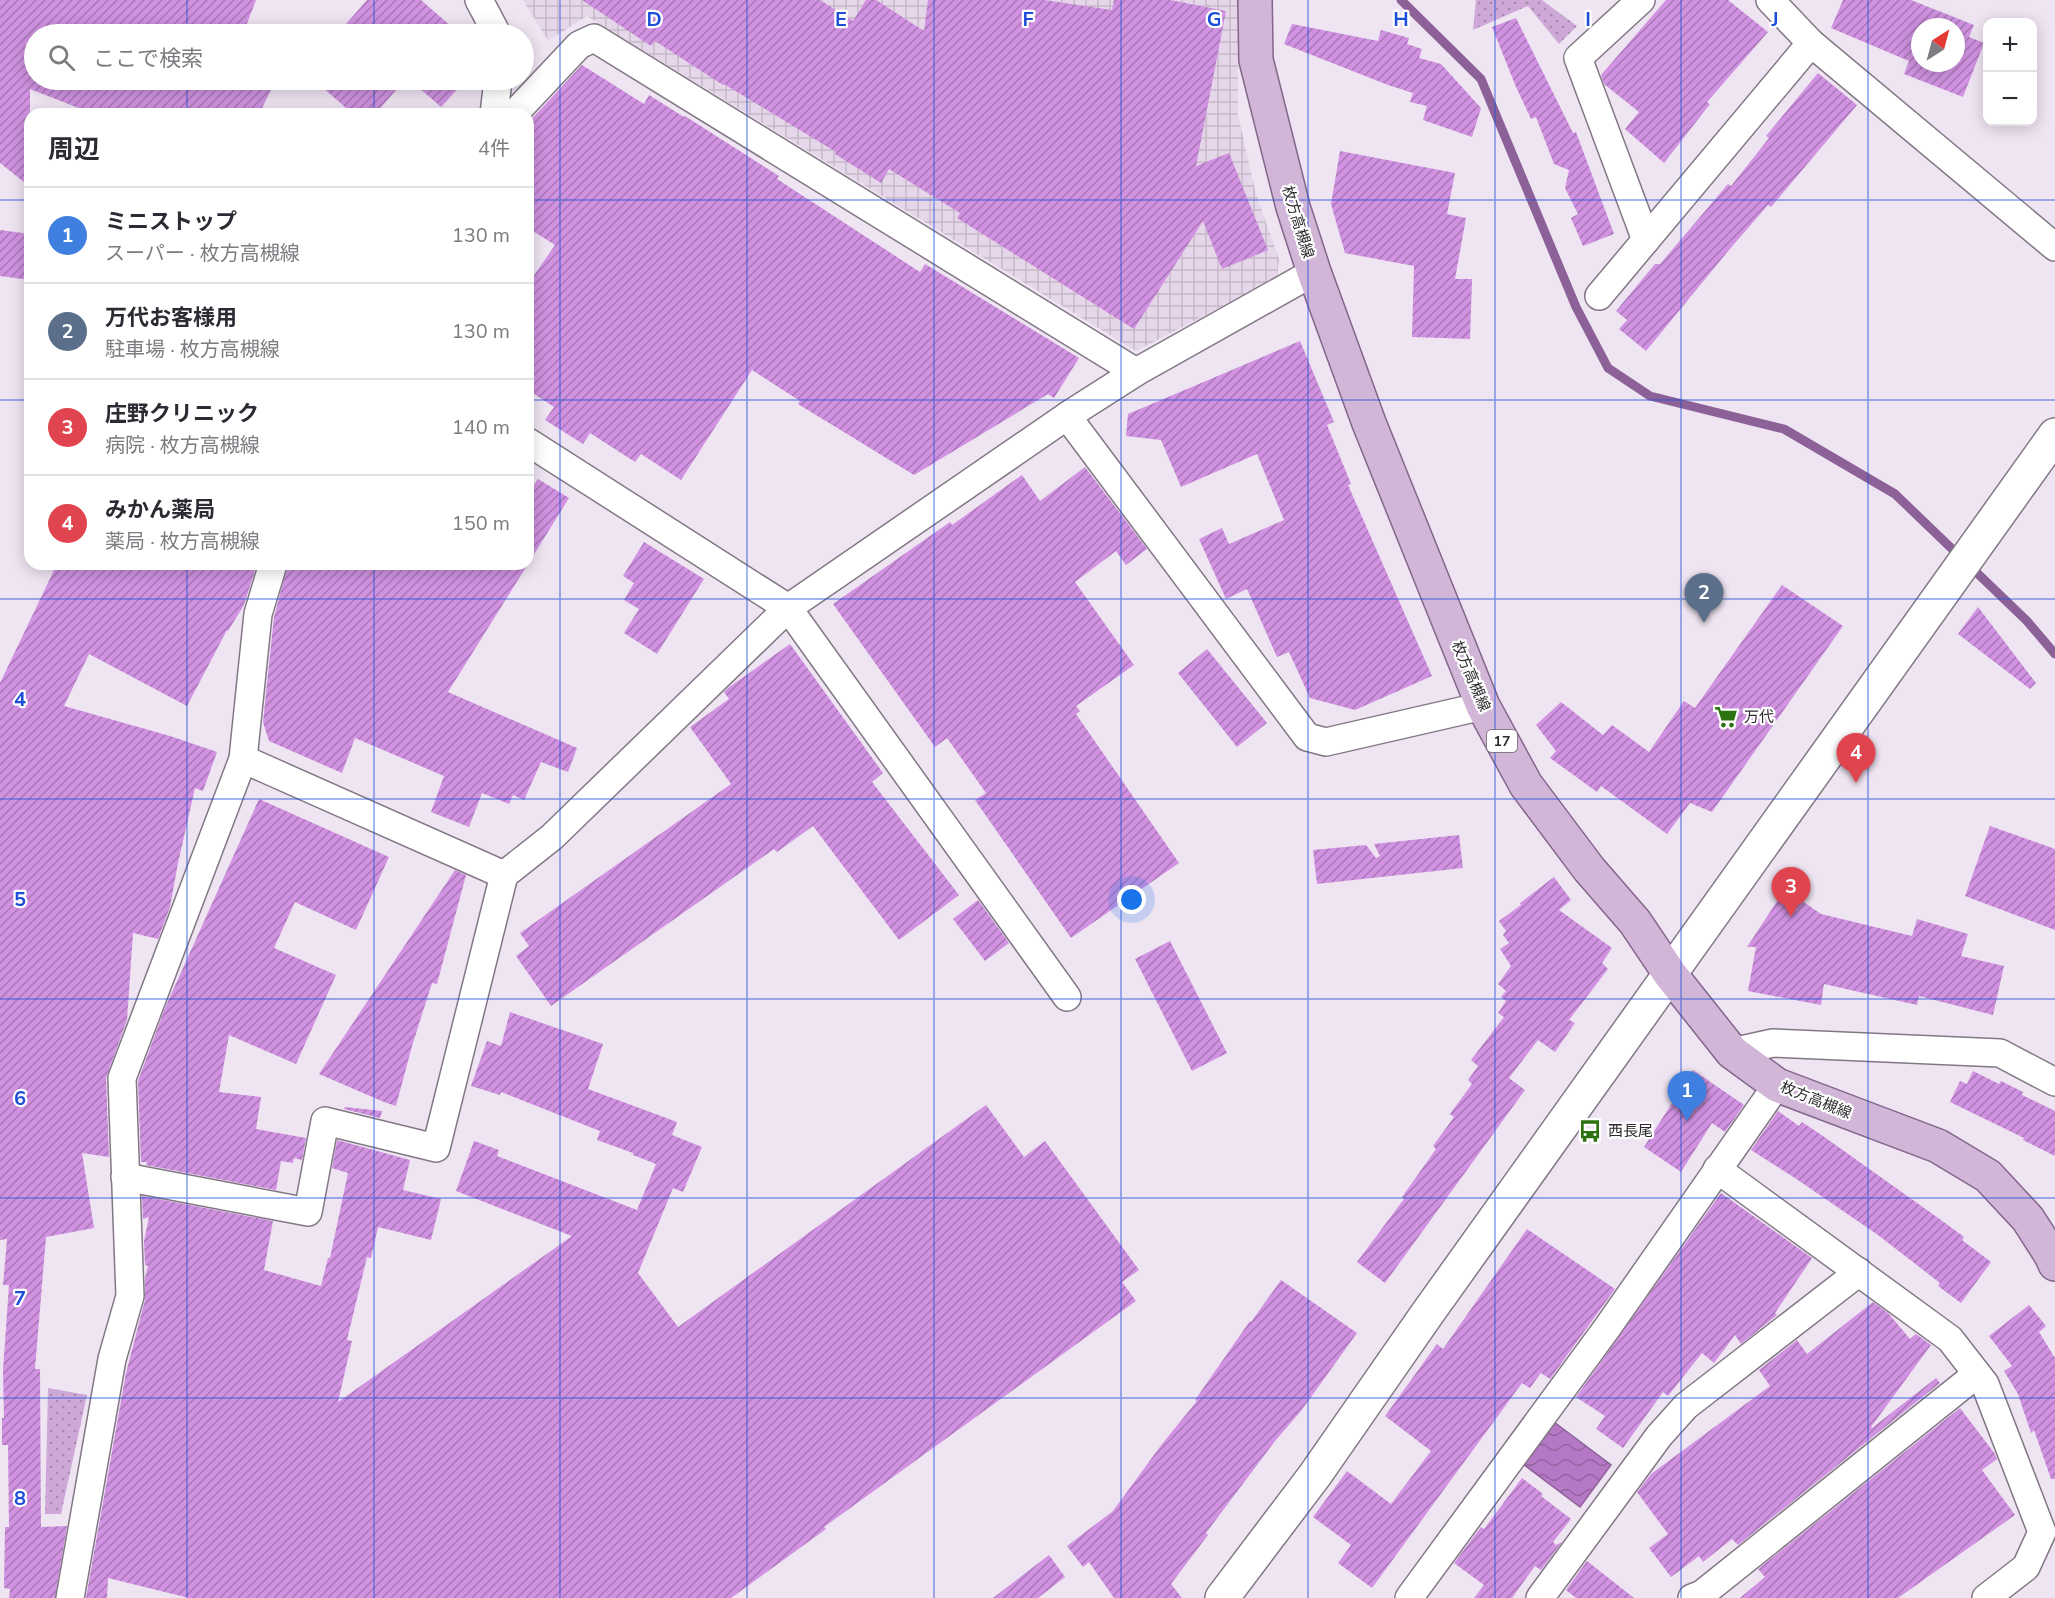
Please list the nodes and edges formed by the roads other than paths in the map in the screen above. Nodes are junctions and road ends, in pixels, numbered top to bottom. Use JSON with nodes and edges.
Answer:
{"nodes":[{"id":1,"x":479,"y":0,"type":"edge"},
{"id":2,"x":1255,"y":0,"type":"edge"},
{"id":3,"x":1641,"y":0,"type":"edge"},
{"id":4,"x":1770,"y":0,"type":"edge"},
{"id":5,"x":492,"y":24,"type":"edge"},
{"id":6,"x":1811,"y":43,"type":"junction"},
{"id":7,"x":497,"y":90,"type":"edge"},
{"id":8,"x":495,"y":108,"type":"edge"},
{"id":9,"x":520,"y":108,"type":"edge"},
{"id":10,"x":1646,"y":240,"type":"junction"},
{"id":11,"x":2055,"y":247,"type":"edge"},
{"id":12,"x":1314,"y":272,"type":"junction"},
{"id":13,"x":1599,"y":296,"type":"dead end"},
{"id":14,"x":1136,"y":372,"type":"junction"},
{"id":15,"x":1067,"y":416,"type":"junction"},
{"id":16,"x":2055,"y":435,"type":"edge"},
{"id":17,"x":534,"y":446,"type":"edge"},
{"id":18,"x":271,"y":570,"type":"edge"},
{"id":19,"x":788,"y":608,"type":"junction"},
{"id":20,"x":1483,"y":706,"type":"junction"},
{"id":21,"x":243,"y":759,"type":"junction"},
{"id":22,"x":504,"y":875,"type":"junction"},
{"id":23,"x":1670,"y":974,"type":"junction"},
{"id":24,"x":1067,"y":997,"type":"dead end"},
{"id":25,"x":1732,"y":1052,"type":"junction"},
{"id":26,"x":2055,"y":1082,"type":"edge"},
{"id":27,"x":1777,"y":1085,"type":"junction"},
{"id":28,"x":1717,"y":1170,"type":"junction"},
{"id":29,"x":126,"y":1177,"type":"junction"},
{"id":30,"x":2055,"y":1264,"type":"edge"},
{"id":31,"x":1859,"y":1272,"type":"junction"},
{"id":32,"x":1977,"y":1374,"type":"junction"},
{"id":33,"x":1421,"y":1594,"type":"edge"},
{"id":34,"x":70,"y":1598,"type":"edge"},
{"id":35,"x":1222,"y":1598,"type":"edge"},
{"id":36,"x":1540,"y":1598,"type":"edge"},
{"id":37,"x":1692,"y":1598,"type":"edge"},
{"id":38,"x":1986,"y":1598,"type":"edge"}],
"edges":[{"from":1,"to":5,"type":"street"},
{"from":2,"to":12,"type":"main road","name":"枚方高槻線","number":"17"},
{"from":3,"to":10,"type":"street"},
{"from":4,"to":6,"type":"street"},
{"from":6,"to":10,"type":"street"},
{"from":6,"to":11,"type":"street"},
{"from":7,"to":8,"type":"street"},
{"from":9,"to":14,"type":"street"},
{"from":10,"to":13,"type":"street"},
{"from":12,"to":14,"type":"street"},
{"from":12,"to":20,"type":"main road","name":"枚方高槻線","number":"17"},
{"from":14,"to":15,"type":"street"},
{"from":15,"to":19,"type":"street"},
{"from":15,"to":20,"type":"street"},
{"from":16,"to":23,"type":"street"},
{"from":17,"to":19,"type":"street"},
{"from":18,"to":21,"type":"street"},
{"from":19,"to":22,"type":"street"},
{"from":19,"to":24,"type":"street"},
{"from":20,"to":23,"type":"main road","name":"枚方高槻線","number":"17"},
{"from":21,"to":22,"type":"street"},
{"from":21,"to":29,"type":"street"},
{"from":22,"to":29,"type":"street"},
{"from":23,"to":25,"type":"main road","name":"枚方高槻線","number":"17"},
{"from":23,"to":35,"type":"street"},
{"from":25,"to":26,"type":"street"},
{"from":25,"to":27,"type":"main road","name":"枚方高槻線","number":"17"},
{"from":27,"to":28,"type":"street"},
{"from":27,"to":30,"type":"main road","name":"枚方高槻線","number":"17"},
{"from":28,"to":31,"type":"street"},
{"from":28,"to":33,"type":"street"},
{"from":29,"to":34,"type":"street"},
{"from":31,"to":32,"type":"street"},
{"from":31,"to":36,"type":"street"},
{"from":32,"to":37,"type":"street"},
{"from":32,"to":38,"type":"street"}]}
